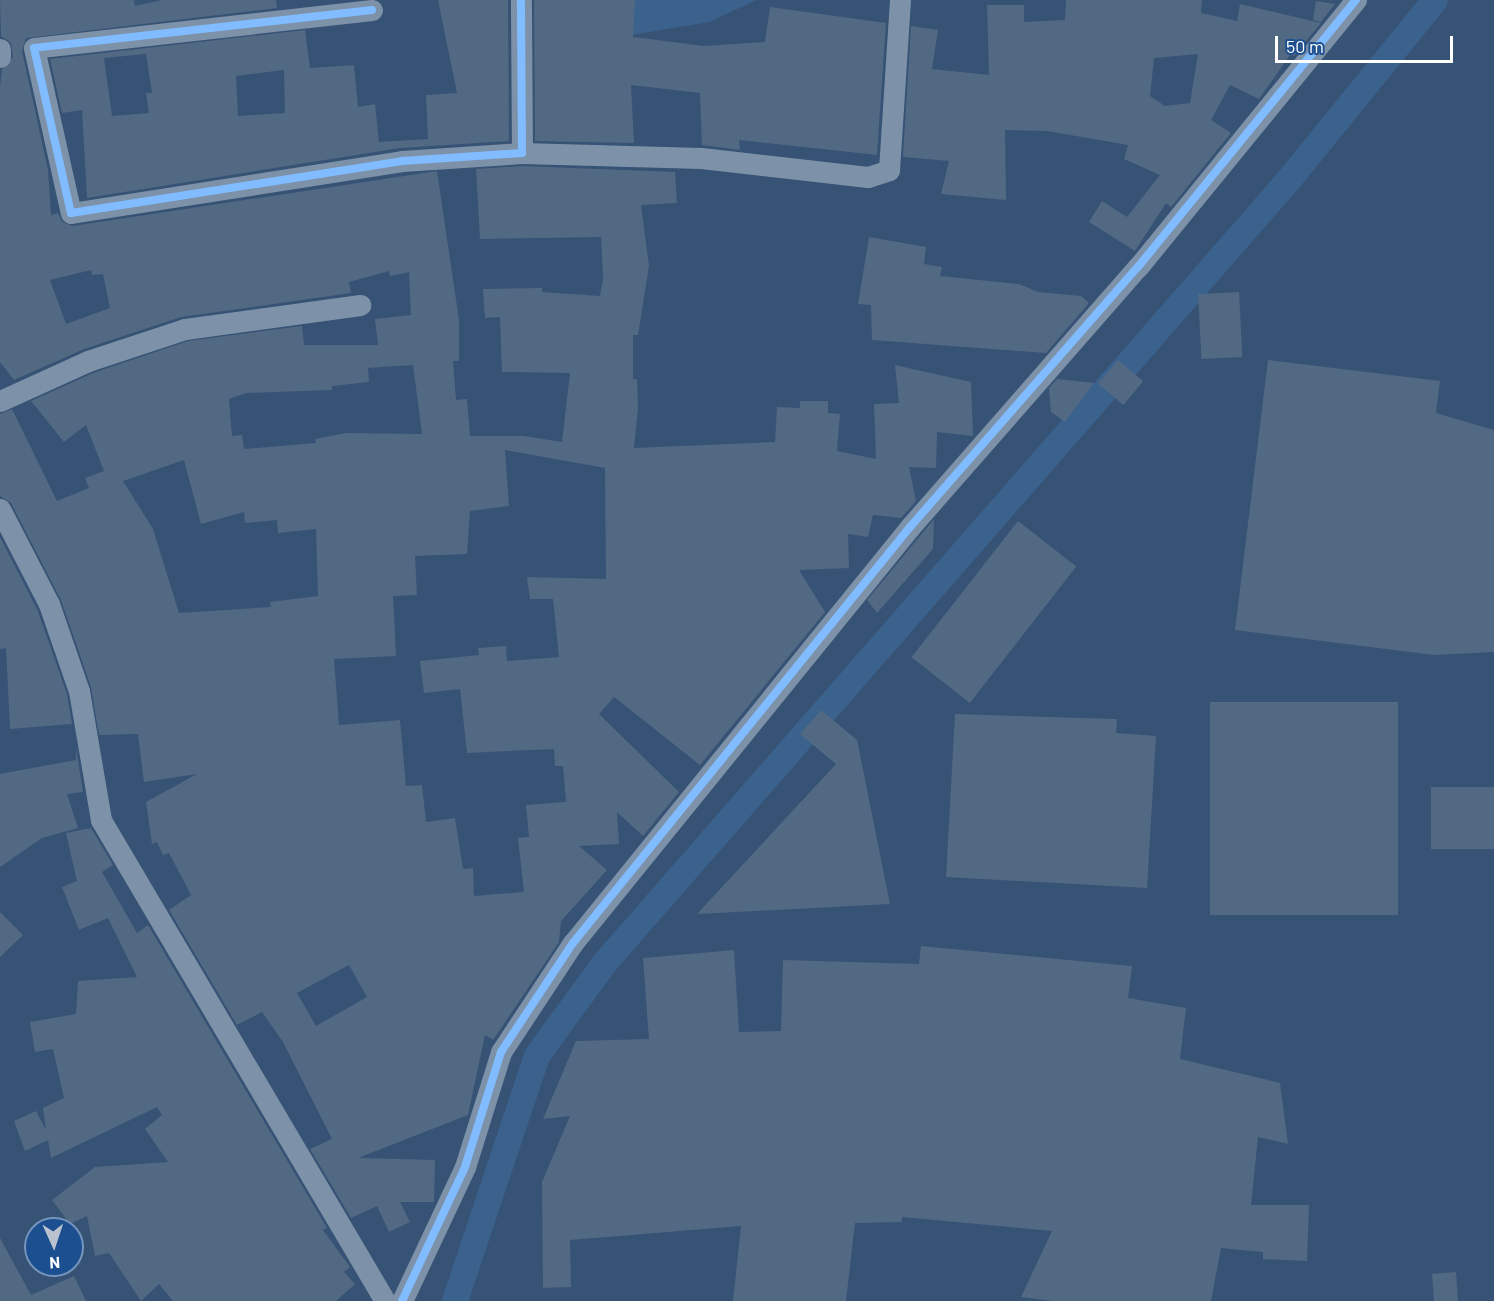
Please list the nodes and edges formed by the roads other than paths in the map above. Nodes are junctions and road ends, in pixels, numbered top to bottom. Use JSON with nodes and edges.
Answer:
{"nodes":[{"id":1,"x":521,"y":0,"type":"edge"},
{"id":2,"x":900,"y":0,"type":"edge"},
{"id":3,"x":1356,"y":0,"type":"edge"},
{"id":4,"x":372,"y":10,"type":"dead end"},
{"id":5,"x":0,"y":49,"type":"edge"},
{"id":6,"x":0,"y":57,"type":"edge"},
{"id":7,"x":522,"y":153,"type":"junction"},
{"id":8,"x":360,"y":305,"type":"dead end"},
{"id":9,"x":0,"y":401,"type":"edge"},
{"id":10,"x":0,"y":509,"type":"edge"},
{"id":11,"x":385,"y":1301,"type":"edge"},
{"id":12,"x":402,"y":1301,"type":"edge"}],
"edges":[{"from":1,"to":7,"type":"street"},
{"from":2,"to":7,"type":"street"},
{"from":3,"to":12,"type":"street"},
{"from":4,"to":7,"type":"street"},
{"from":5,"to":6,"type":"street"},
{"from":8,"to":9,"type":"street"},
{"from":10,"to":11,"type":"street"}]}
